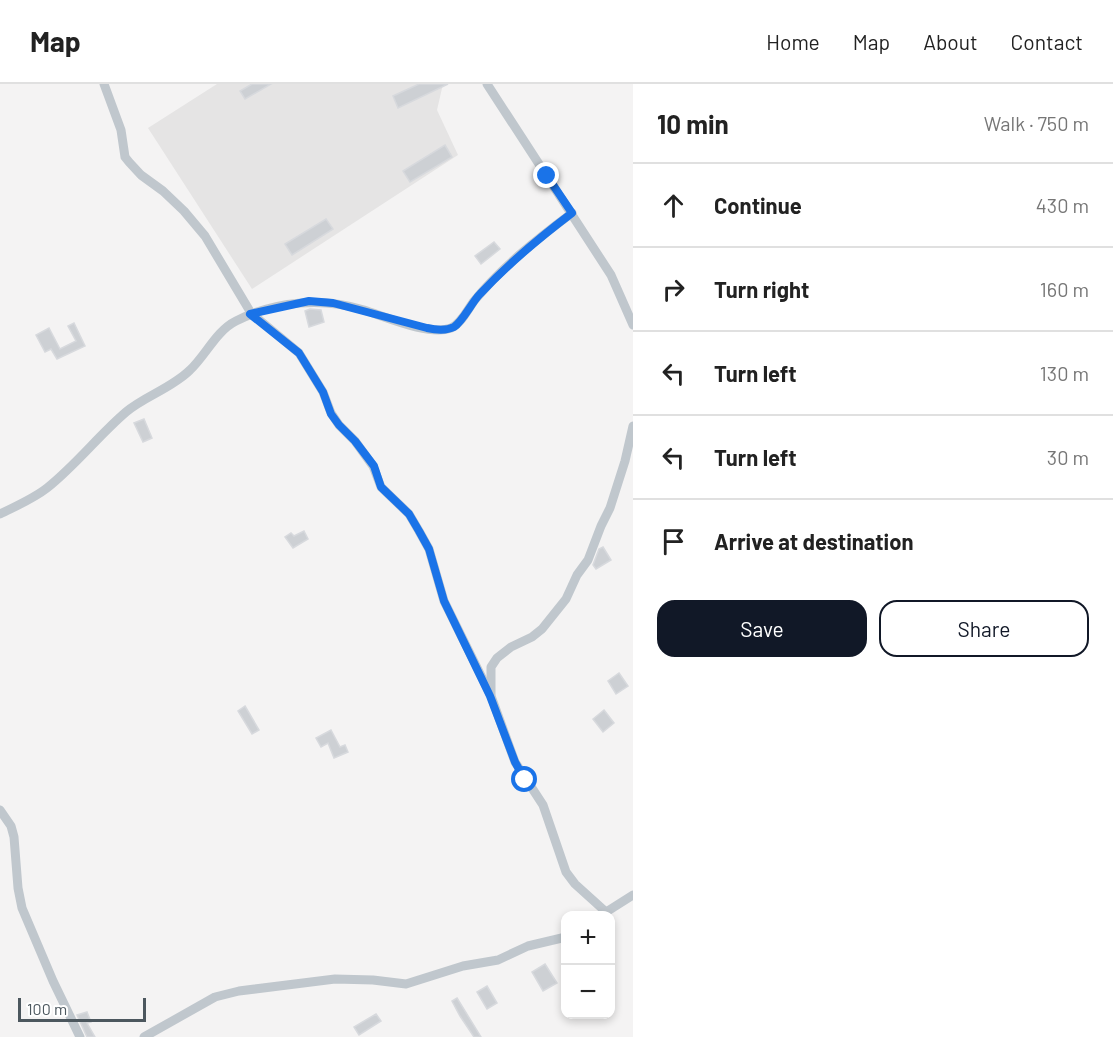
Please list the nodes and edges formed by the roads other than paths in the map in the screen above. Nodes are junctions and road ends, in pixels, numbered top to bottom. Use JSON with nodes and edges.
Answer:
{"nodes":[{"id":1,"x":487,"y":84,"type":"edge"},
{"id":2,"x":107,"y":86,"type":"edge"},
{"id":3,"x":572,"y":213,"type":"junction"},
{"id":4,"x":631,"y":313,"type":"edge"},
{"id":5,"x":250,"y":314,"type":"junction"},
{"id":6,"x":633,"y":325,"type":"edge"},
{"id":7,"x":633,"y":426,"type":"edge"},
{"id":8,"x":0,"y":514,"type":"edge"},
{"id":9,"x":490,"y":696,"type":"junction"},
{"id":10,"x":0,"y":810,"type":"edge"},
{"id":11,"x":633,"y":895,"type":"edge"},
{"id":12,"x":600,"y":911,"type":"edge"},
{"id":13,"x":608,"y":911,"type":"edge"},
{"id":14,"x":561,"y":938,"type":"edge"},
{"id":15,"x":80,"y":1037,"type":"edge"},
{"id":16,"x":144,"y":1037,"type":"edge"}],
"edges":[{"from":1,"to":3,"type":"street"},
{"from":2,"to":5,"type":"street"},
{"from":3,"to":4,"type":"street"},
{"from":3,"to":5,"type":"street"},
{"from":4,"to":6,"type":"street"},
{"from":5,"to":8,"type":"street"},
{"from":5,"to":9,"type":"street"},
{"from":7,"to":9,"type":"street"},
{"from":9,"to":12,"type":"street"},
{"from":10,"to":15,"type":"street"},
{"from":11,"to":13,"type":"street"},
{"from":14,"to":16,"type":"street"}]}
